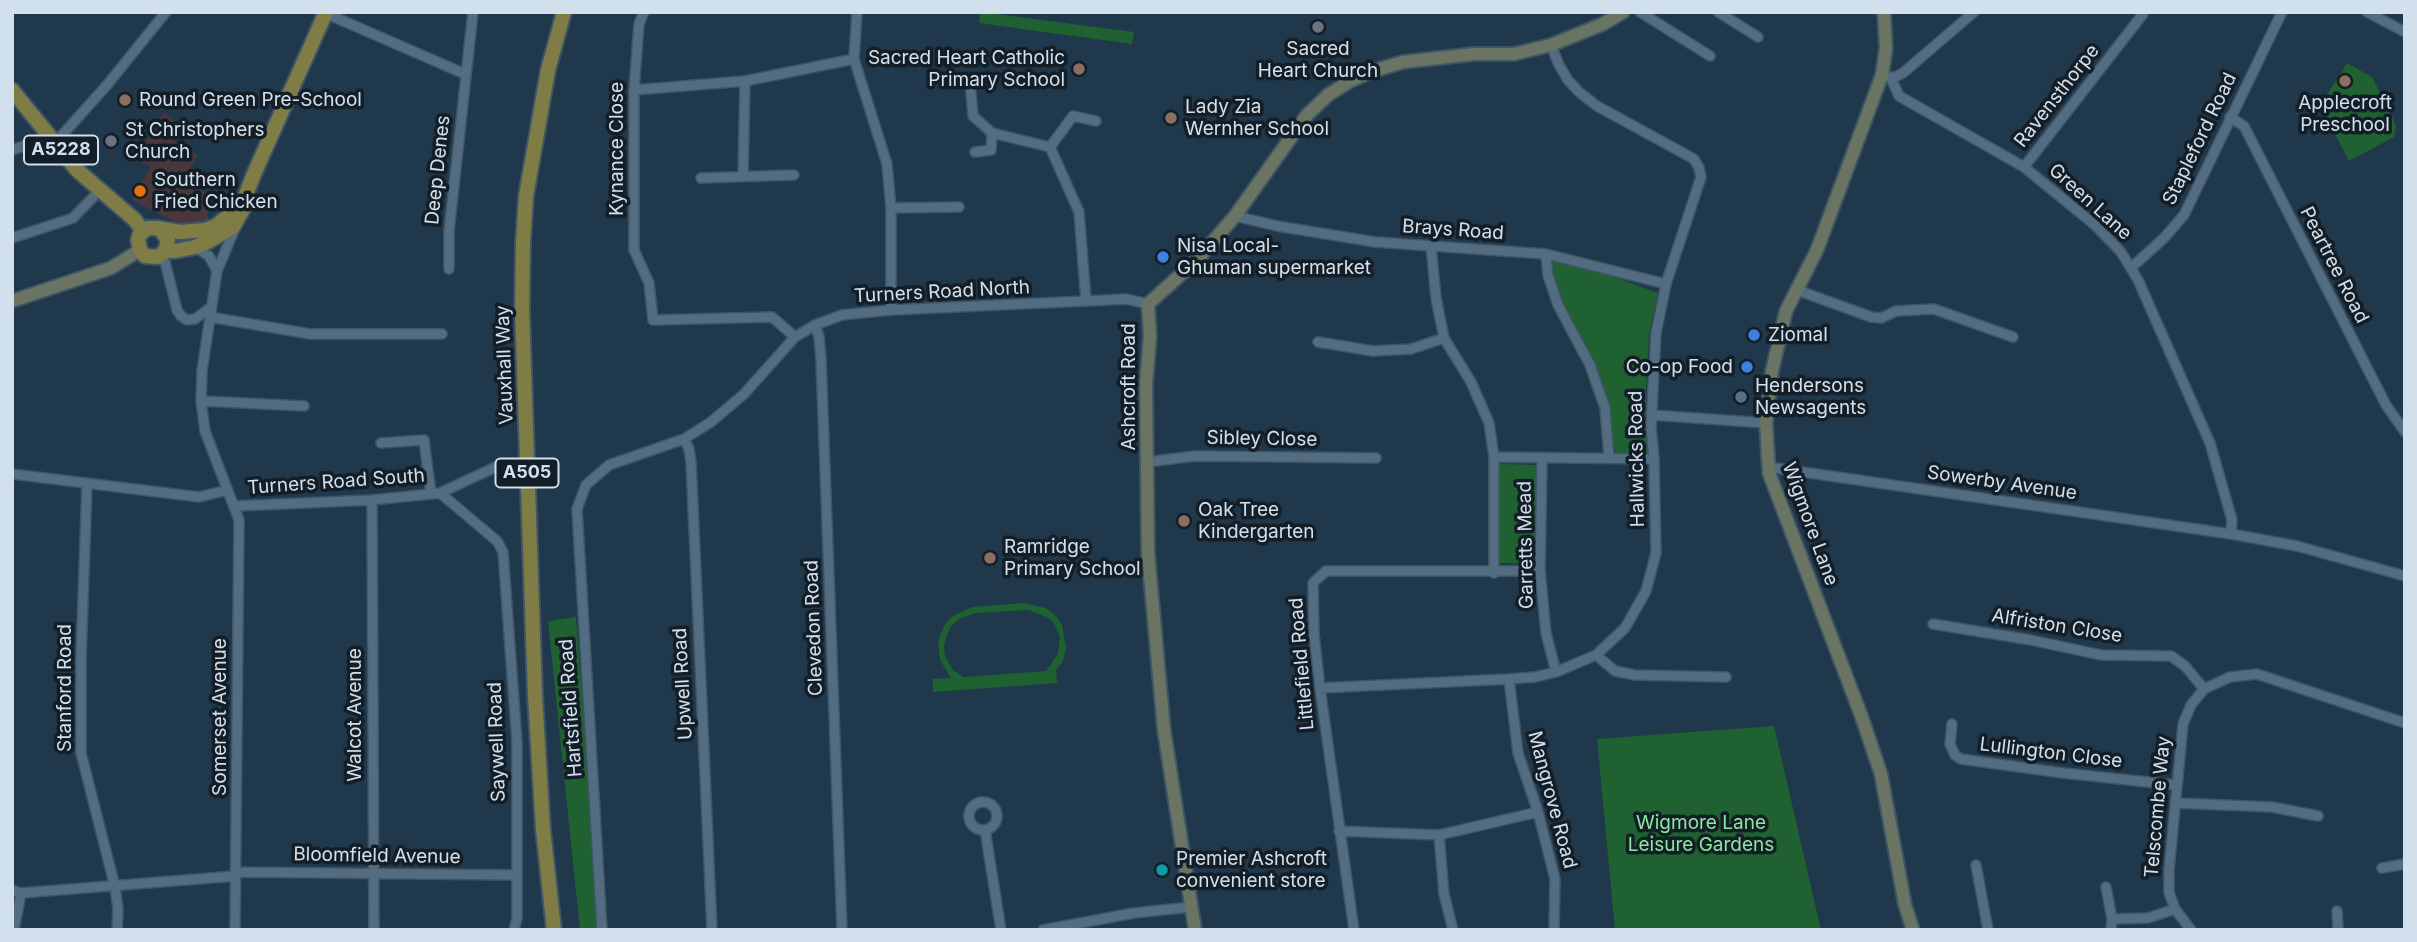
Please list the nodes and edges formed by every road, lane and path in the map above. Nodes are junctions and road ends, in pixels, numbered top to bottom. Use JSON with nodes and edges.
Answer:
{"nodes":[{"id":1,"x":166,"y":12,"type":"edge"},
{"id":2,"x":473,"y":12,"type":"edge"},
{"id":3,"x":564,"y":12,"type":"edge"},
{"id":4,"x":644,"y":12,"type":"edge"},
{"id":5,"x":857,"y":12,"type":"edge"},
{"id":6,"x":1623,"y":12,"type":"edge"},
{"id":7,"x":1640,"y":12,"type":"edge"},
{"id":8,"x":1718,"y":12,"type":"edge"},
{"id":9,"x":1884,"y":12,"type":"edge"},
{"id":10,"x":1974,"y":12,"type":"edge"},
{"id":11,"x":2282,"y":12,"type":"edge"},
{"id":12,"x":2367,"y":12,"type":"edge"},
{"id":13,"x":326,"y":13,"type":"edge"},
{"id":14,"x":2143,"y":14,"type":"edge"},
{"id":15,"x":2405,"y":32,"type":"edge"},
{"id":16,"x":1758,"y":37,"type":"dead end"},
{"id":17,"x":1551,"y":45,"type":"junction"},
{"id":18,"x":1710,"y":56,"type":"dead end"},
{"id":19,"x":854,"y":59,"type":"junction"},
{"id":20,"x":465,"y":74,"type":"junction"},
{"id":21,"x":1887,"y":76,"type":"junction"},
{"id":22,"x":745,"y":81,"type":"junction"},
{"id":23,"x":970,"y":81,"type":"dead end"},
{"id":24,"x":12,"y":90,"type":"edge"},
{"id":25,"x":634,"y":90,"type":"junction"},
{"id":26,"x":2230,"y":117,"type":"junction"},
{"id":27,"x":1096,"y":121,"type":"dead end"},
{"id":28,"x":992,"y":133,"type":"junction"},
{"id":29,"x":52,"y":139,"type":"junction"},
{"id":30,"x":1049,"y":147,"type":"junction"},
{"id":31,"x":12,"y":150,"type":"edge"},
{"id":32,"x":975,"y":152,"type":"dead end"},
{"id":33,"x":2024,"y":167,"type":"junction"},
{"id":34,"x":794,"y":175,"type":"dead end"},
{"id":35,"x":743,"y":177,"type":"junction"},
{"id":36,"x":701,"y":178,"type":"dead end"},
{"id":37,"x":99,"y":191,"type":"junction"},
{"id":38,"x":245,"y":197,"type":"junction"},
{"id":39,"x":959,"y":207,"type":"dead end"},
{"id":40,"x":891,"y":208,"type":"junction"},
{"id":41,"x":1236,"y":216,"type":"junction"},
{"id":42,"x":233,"y":227,"type":"junction"},
{"id":43,"x":161,"y":230,"type":"junction"},
{"id":44,"x":143,"y":231,"type":"junction"},
{"id":45,"x":12,"y":237,"type":"edge"},
{"id":46,"x":1431,"y":246,"type":"junction"},
{"id":47,"x":195,"y":247,"type":"junction"},
{"id":48,"x":140,"y":250,"type":"junction"},
{"id":49,"x":164,"y":252,"type":"junction"},
{"id":50,"x":1546,"y":254,"type":"junction"},
{"id":51,"x":2132,"y":267,"type":"junction"},
{"id":52,"x":450,"y":269,"type":"dead end"},
{"id":53,"x":217,"y":271,"type":"junction"},
{"id":54,"x":1666,"y":284,"type":"junction"},
{"id":55,"x":1797,"y":290,"type":"junction"},
{"id":56,"x":12,"y":301,"type":"edge"},
{"id":57,"x":1086,"y":301,"type":"junction"},
{"id":58,"x":1148,"y":304,"type":"junction"},
{"id":59,"x":891,"y":310,"type":"junction"},
{"id":60,"x":211,"y":312,"type":"junction"},
{"id":61,"x":815,"y":325,"type":"junction"},
{"id":62,"x":442,"y":334,"type":"dead end"},
{"id":63,"x":795,"y":337,"type":"junction"},
{"id":64,"x":2013,"y":337,"type":"dead end"},
{"id":65,"x":1444,"y":338,"type":"junction"},
{"id":66,"x":1318,"y":342,"type":"dead end"},
{"id":67,"x":201,"y":401,"type":"junction"},
{"id":68,"x":304,"y":406,"type":"dead end"},
{"id":69,"x":1652,"y":415,"type":"junction"},
{"id":70,"x":1766,"y":423,"type":"junction"},
{"id":71,"x":2405,"y":432,"type":"edge"},
{"id":72,"x":684,"y":439,"type":"junction"},
{"id":73,"x":381,"y":443,"type":"dead end"},
{"id":74,"x":1494,"y":457,"type":"junction"},
{"id":75,"x":1376,"y":458,"type":"dead end"},
{"id":76,"x":1542,"y":458,"type":"junction"},
{"id":77,"x":1609,"y":458,"type":"junction"},
{"id":78,"x":1654,"y":459,"type":"junction"},
{"id":79,"x":1147,"y":462,"type":"junction"},
{"id":80,"x":500,"y":465,"type":"dead end"},
{"id":81,"x":1768,"y":467,"type":"junction"},
{"id":82,"x":12,"y":474,"type":"edge"},
{"id":83,"x":88,"y":484,"type":"junction"},
{"id":84,"x":586,"y":485,"type":"joint"},
{"id":85,"x":228,"y":490,"type":"junction"},
{"id":86,"x":436,"y":493,"type":"junction"},
{"id":87,"x":372,"y":500,"type":"junction"},
{"id":88,"x":235,"y":506,"type":"junction"},
{"id":89,"x":2231,"y":534,"type":"junction"},
{"id":90,"x":503,"y":552,"type":"joint"},
{"id":91,"x":1540,"y":571,"type":"junction"},
{"id":92,"x":1494,"y":573,"type":"junction"},
{"id":93,"x":2405,"y":576,"type":"edge"},
{"id":94,"x":1933,"y":624,"type":"dead end"},
{"id":95,"x":1596,"y":655,"type":"junction"},
{"id":96,"x":1556,"y":672,"type":"junction"},
{"id":97,"x":1726,"y":677,"type":"dead end"},
{"id":98,"x":1509,"y":679,"type":"junction"},
{"id":99,"x":1320,"y":688,"type":"junction"},
{"id":100,"x":2204,"y":690,"type":"junction"},
{"id":101,"x":2405,"y":723,"type":"edge"},
{"id":102,"x":1952,"y":724,"type":"dead end"},
{"id":103,"x":2176,"y":785,"type":"junction"},
{"id":104,"x":2175,"y":803,"type":"junction"},
{"id":105,"x":1538,"y":812,"type":"junction"},
{"id":106,"x":2318,"y":816,"type":"dead end"},
{"id":107,"x":985,"y":830,"type":"dead end"},
{"id":108,"x":1339,"y":831,"type":"junction"},
{"id":109,"x":1439,"y":835,"type":"junction"},
{"id":110,"x":2405,"y":864,"type":"edge"},
{"id":111,"x":1976,"y":865,"type":"dead end"},
{"id":112,"x":2382,"y":868,"type":"dead end"},
{"id":113,"x":236,"y":874,"type":"junction"},
{"id":114,"x":374,"y":874,"type":"junction"},
{"id":115,"x":517,"y":875,"type":"junction"},
{"id":116,"x":115,"y":887,"type":"junction"},
{"id":117,"x":2106,"y":887,"type":"dead end"},
{"id":118,"x":17,"y":891,"type":"edge"},
{"id":119,"x":1191,"y":907,"type":"junction"},
{"id":120,"x":2175,"y":909,"type":"junction"},
{"id":121,"x":2337,"y":911,"type":"dead end"},
{"id":122,"x":2112,"y":919,"type":"junction"},
{"id":123,"x":1057,"y":928,"type":"edge"},
{"id":124,"x":14,"y":930,"type":"edge"},
{"id":125,"x":117,"y":930,"type":"edge"},
{"id":126,"x":236,"y":930,"type":"edge"},
{"id":127,"x":374,"y":930,"type":"edge"},
{"id":128,"x":514,"y":930,"type":"edge"},
{"id":129,"x":554,"y":930,"type":"edge"},
{"id":130,"x":602,"y":930,"type":"edge"},
{"id":131,"x":712,"y":930,"type":"edge"},
{"id":132,"x":842,"y":930,"type":"edge"},
{"id":133,"x":1001,"y":930,"type":"edge"},
{"id":134,"x":1044,"y":930,"type":"edge"},
{"id":135,"x":1195,"y":930,"type":"edge"},
{"id":136,"x":1354,"y":930,"type":"edge"},
{"id":137,"x":1453,"y":930,"type":"edge"},
{"id":138,"x":1554,"y":930,"type":"edge"},
{"id":139,"x":1913,"y":930,"type":"edge"},
{"id":140,"x":1988,"y":930,"type":"edge"},
{"id":141,"x":2111,"y":930,"type":"edge"},
{"id":142,"x":2191,"y":930,"type":"edge"},
{"id":143,"x":2338,"y":930,"type":"edge"}],
"edges":[{"from":1,"to":29,"type":"street"},
{"from":2,"to":20,"type":"street","name":"Deep Denes"},
{"from":3,"to":129,"type":"main road","name":"Vauxhall Way","number":"A505"},
{"from":4,"to":25,"type":"street","name":"Kynance Close"},
{"from":5,"to":19,"type":"street"},
{"from":6,"to":17,"type":"street","name":"Ashcroft Road"},
{"from":7,"to":18,"type":"street"},
{"from":8,"to":16,"type":"street"},
{"from":9,"to":21,"type":"street","name":"Wigmore Lane"},
{"from":10,"to":21,"type":"street"},
{"from":11,"to":26,"type":"street","name":"Stapleford Road"},
{"from":12,"to":15,"type":"street"},
{"from":13,"to":20,"type":"street"},
{"from":13,"to":38,"type":"main road"},
{"from":14,"to":33,"type":"street","name":"Ravensthorpe"},
{"from":17,"to":41,"type":"street","name":"Ashcroft Road"},
{"from":17,"to":54,"type":"street","name":"Hallwicks Road"},
{"from":19,"to":22,"type":"street"},
{"from":19,"to":40,"type":"street"},
{"from":20,"to":52,"type":"street","name":"Deep Denes"},
{"from":21,"to":33,"type":"street","name":"Green Lane"},
{"from":21,"to":55,"type":"street","name":"Wigmore Lane"},
{"from":22,"to":25,"type":"street"},
{"from":22,"to":35,"type":"street"},
{"from":23,"to":28,"type":"street"},
{"from":24,"to":29,"type":"main road","number":"A5228"},
{"from":25,"to":63,"type":"street","name":"Kynance Close"},
{"from":26,"to":51,"type":"street","name":"Stapleford Road"},
{"from":26,"to":71,"type":"street","name":"Peartree Road"},
{"from":27,"to":30,"type":"street"},
{"from":28,"to":30,"type":"street"},
{"from":28,"to":32,"type":"street"},
{"from":29,"to":31,"type":"street"},
{"from":29,"to":37,"type":"main road","number":"A5228"},
{"from":30,"to":57,"type":"street"},
{"from":33,"to":51,"type":"street","name":"Green Lane"},
{"from":34,"to":35,"type":"street"},
{"from":35,"to":36,"type":"street"},
{"from":37,"to":44,"type":"main road","number":"A5228"},
{"from":37,"to":45,"type":"street"},
{"from":38,"to":42,"type":"main road"},
{"from":38,"to":43,"type":"main road"},
{"from":39,"to":40,"type":"street"},
{"from":40,"to":59,"type":"street"},
{"from":41,"to":46,"type":"street","name":"Brays Road"},
{"from":41,"to":58,"type":"street","name":"Ashcroft Road"},
{"from":42,"to":47,"type":"main road"},
{"from":42,"to":53,"type":"street","name":"Somerset Avenue"},
{"from":43,"to":44,"type":"main road"},
{"from":43,"to":49,"type":"main road"},
{"from":44,"to":48,"type":"main road"},
{"from":46,"to":50,"type":"street","name":"Brays Road"},
{"from":46,"to":65,"type":"street"},
{"from":47,"to":49,"type":"main road"},
{"from":47,"to":53,"type":"street"},
{"from":48,"to":49,"type":"main road"},
{"from":48,"to":56,"type":"street"},
{"from":49,"to":60,"type":"street"},
{"from":50,"to":54,"type":"street","name":"Brays Road"},
{"from":50,"to":77,"type":"street"},
{"from":51,"to":89,"type":"street","name":"Green Lane"},
{"from":53,"to":60,"type":"street","name":"Somerset Avenue"},
{"from":54,"to":69,"type":"street","name":"Hallwicks Road"},
{"from":55,"to":64,"type":"street"},
{"from":55,"to":70,"type":"street","name":"Wigmore Lane"},
{"from":57,"to":58,"type":"street","name":"Turners Road North"},
{"from":57,"to":59,"type":"street","name":"Turners Road North"},
{"from":58,"to":79,"type":"street","name":"Ashcroft Road"},
{"from":59,"to":61,"type":"street","name":"Turners Road North"},
{"from":60,"to":62,"type":"street"},
{"from":60,"to":67,"type":"street","name":"Somerset Avenue"},
{"from":61,"to":63,"type":"street","name":"Turners Road North"},
{"from":61,"to":132,"type":"street","name":"Clevedon Road"},
{"from":63,"to":72,"type":"street","name":"Turners Road North"},
{"from":65,"to":66,"type":"street"},
{"from":65,"to":74,"type":"street"},
{"from":67,"to":68,"type":"street"},
{"from":67,"to":85,"type":"street","name":"Somerset Avenue"},
{"from":69,"to":70,"type":"street"},
{"from":69,"to":78,"type":"street","name":"Hallwicks Road"},
{"from":70,"to":81,"type":"street","name":"Wigmore Lane"},
{"from":72,"to":84,"type":"street","name":"Turners Road North"},
{"from":72,"to":131,"type":"street","name":"Upwell Road"},
{"from":73,"to":86,"type":"street"},
{"from":74,"to":76,"type":"street"},
{"from":74,"to":92,"type":"street"},
{"from":75,"to":79,"type":"street","name":"Sibley Close"},
{"from":76,"to":77,"type":"street"},
{"from":76,"to":91,"type":"street","name":"Garretts Mead"},
{"from":77,"to":78,"type":"street"},
{"from":78,"to":95,"type":"street","name":"Hallwicks Road"},
{"from":79,"to":119,"type":"street","name":"Ashcroft Road"},
{"from":80,"to":86,"type":"street","name":"Turners Road South"},
{"from":81,"to":89,"type":"street","name":"Sowerby Avenue"},
{"from":81,"to":139,"type":"street","name":"Wigmore Lane"},
{"from":82,"to":83,"type":"street","name":"Turners Road South"},
{"from":83,"to":85,"type":"street","name":"Turners Road South"},
{"from":83,"to":116,"type":"street","name":"Stanford Road"},
{"from":84,"to":130,"type":"street","name":"Hartsfield Road"},
{"from":85,"to":88,"type":"street","name":"Somerset Avenue"},
{"from":86,"to":87,"type":"street","name":"Turners Road South"},
{"from":86,"to":90,"type":"street","name":"Turners Road South"},
{"from":87,"to":88,"type":"street","name":"Turners Road South"},
{"from":87,"to":114,"type":"street","name":"Walcot Avenue"},
{"from":88,"to":113,"type":"street","name":"Somerset Avenue"},
{"from":89,"to":93,"type":"street","name":"Sowerby Avenue"},
{"from":90,"to":115,"type":"street","name":"Saywell Road"},
{"from":91,"to":92,"type":"street","name":"Littlefield Road"},
{"from":91,"to":96,"type":"street","name":"Garretts Mead"},
{"from":92,"to":99,"type":"street","name":"Littlefield Road"},
{"from":94,"to":100,"type":"street","name":"Alfriston Close"},
{"from":95,"to":96,"type":"street","name":"Hallwicks Road"},
{"from":95,"to":97,"type":"street"},
{"from":96,"to":98,"type":"street","name":"Hallwicks Road"},
{"from":98,"to":99,"type":"street","name":"Hallwicks Road"},
{"from":98,"to":105,"type":"street","name":"Mangrove Road"},
{"from":99,"to":108,"type":"street","name":"Littlefield Road"},
{"from":100,"to":101,"type":"street"},
{"from":100,"to":103,"type":"street","name":"Telscombe Way"},
{"from":102,"to":103,"type":"street","name":"Lullington Close"},
{"from":103,"to":104,"type":"street","name":"Telscombe Way"},
{"from":104,"to":106,"type":"street"},
{"from":104,"to":120,"type":"street","name":"Telscombe Way"},
{"from":105,"to":109,"type":"street"},
{"from":105,"to":138,"type":"street","name":"Mangrove Road"},
{"from":107,"to":133,"type":"street"},
{"from":108,"to":109,"type":"street"},
{"from":108,"to":136,"type":"street","name":"Littlefield Road"},
{"from":109,"to":137,"type":"street"},
{"from":110,"to":112,"type":"street"},
{"from":111,"to":140,"type":"street"},
{"from":113,"to":114,"type":"street","name":"Bloomfield Avenue"},
{"from":113,"to":116,"type":"street","name":"Bloomfield Avenue"},
{"from":113,"to":126,"type":"street","name":"Somerset Avenue"},
{"from":114,"to":115,"type":"street","name":"Bloomfield Avenue"},
{"from":114,"to":127,"type":"street","name":"Walcot Avenue"},
{"from":115,"to":128,"type":"street","name":"Saywell Road"},
{"from":116,"to":118,"type":"street","name":"Bloomfield Avenue"},
{"from":116,"to":125,"type":"street","name":"Stanford Road"},
{"from":117,"to":122,"type":"street"},
{"from":118,"to":124,"type":"street"},
{"from":119,"to":123,"type":"street"},
{"from":119,"to":135,"type":"street","name":"Ashcroft Road"},
{"from":120,"to":122,"type":"street"},
{"from":120,"to":142,"type":"street","name":"Telscombe Way"},
{"from":121,"to":143,"type":"street"},
{"from":122,"to":141,"type":"street"},
{"from":123,"to":134,"type":"street"}]}
